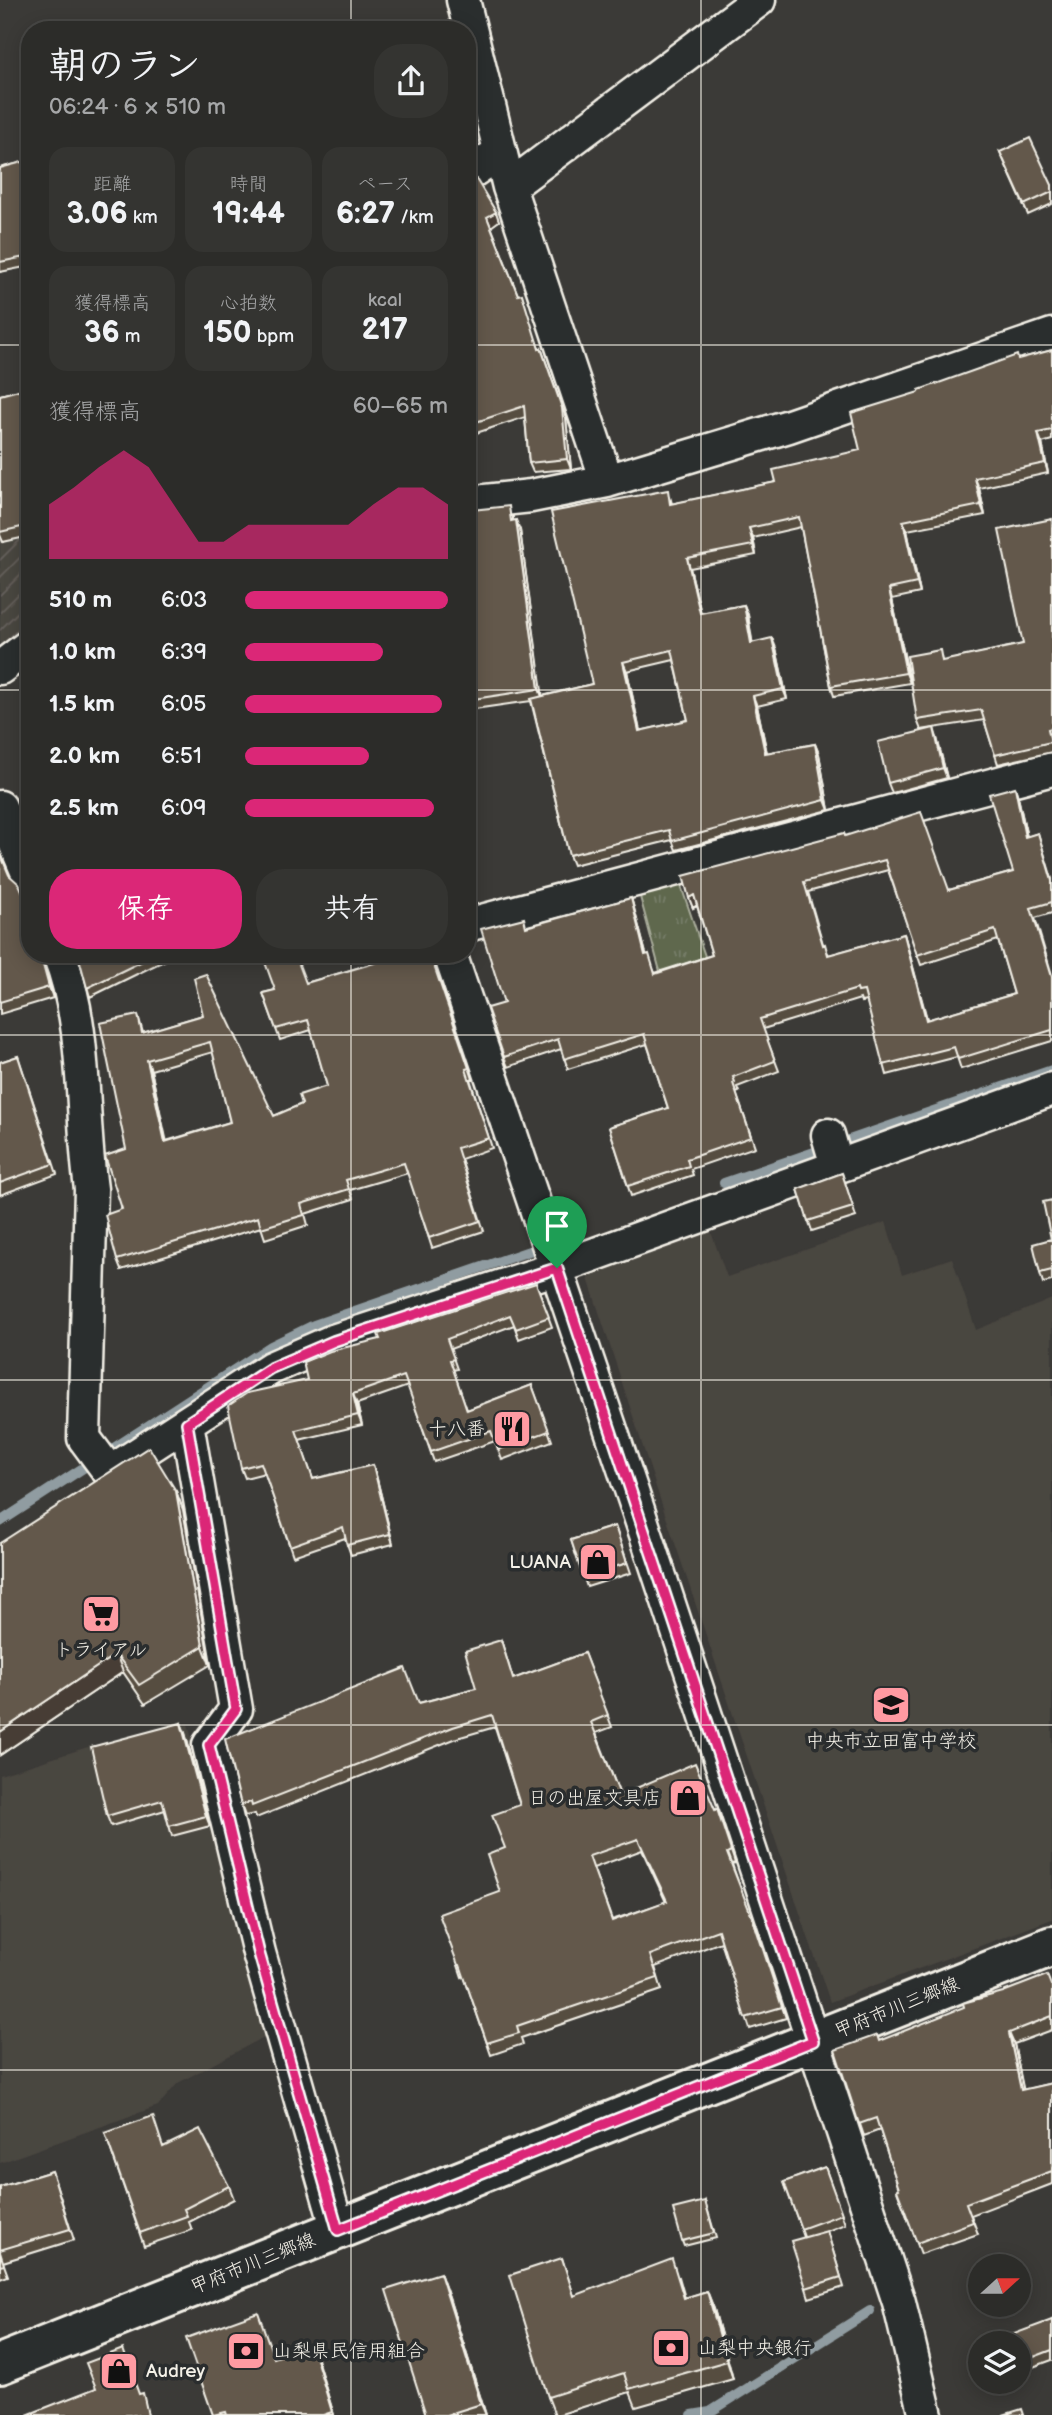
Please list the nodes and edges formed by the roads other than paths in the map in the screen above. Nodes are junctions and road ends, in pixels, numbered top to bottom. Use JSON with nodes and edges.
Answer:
{"nodes":[{"id":1,"x":464,"y":0,"type":"edge"},
{"id":2,"x":759,"y":0,"type":"edge"},
{"id":3,"x":469,"y":21,"type":"edge"},
{"id":4,"x":476,"y":51,"type":"edge"},
{"id":5,"x":500,"y":152,"type":"junction"},
{"id":6,"x":476,"y":169,"type":"edge"},
{"id":7,"x":509,"y":187,"type":"junction"},
{"id":8,"x":1052,"y":335,"type":"edge"},
{"id":9,"x":607,"y":481,"type":"junction"},
{"id":10,"x":476,"y":502,"type":"edge"},
{"id":11,"x":21,"y":652,"type":"edge"},
{"id":12,"x":0,"y":668,"type":"edge"},
{"id":13,"x":1052,"y":769,"type":"edge"},
{"id":14,"x":0,"y":807,"type":"edge"},
{"id":15,"x":21,"y":857,"type":"edge"},
{"id":16,"x":476,"y":923,"type":"edge"},
{"id":17,"x":62,"y":963,"type":"edge"},
{"id":18,"x":453,"y":963,"type":"edge"},
{"id":19,"x":1052,"y":1089,"type":"edge"},
{"id":20,"x":551,"y":1251,"type":"junction"},
{"id":21,"x":187,"y":1423,"type":"junction"},
{"id":22,"x":1052,"y":1947,"type":"edge"},
{"id":23,"x":813,"y":2041,"type":"junction"},
{"id":24,"x":338,"y":2230,"type":"junction"},
{"id":25,"x":0,"y":2364,"type":"edge"},
{"id":26,"x":926,"y":2415,"type":"edge"}],
"edges":[{"from":1,"to":3,"type":"street"},
{"from":2,"to":7,"type":"street"},
{"from":4,"to":5,"type":"street"},
{"from":5,"to":6,"type":"street"},
{"from":5,"to":7,"type":"street"},
{"from":7,"to":9,"type":"street"},
{"from":8,"to":9,"type":"street"},
{"from":9,"to":10,"type":"street"},
{"from":11,"to":12,"type":"street"},
{"from":13,"to":16,"type":"street"},
{"from":14,"to":15,"type":"street"},
{"from":17,"to":21,"type":"street"},
{"from":18,"to":20,"type":"street"},
{"from":19,"to":20,"type":"street"},
{"from":20,"to":21,"type":"street"},
{"from":20,"to":23,"type":"street"},
{"from":21,"to":24,"type":"street"},
{"from":22,"to":23,"type":"main road","name":"甲府市川三郷線"},
{"from":23,"to":24,"type":"main road","name":"甲府市川三郷線"},
{"from":23,"to":26,"type":"street"},
{"from":24,"to":25,"type":"main road","name":"甲府市川三郷線"}]}
